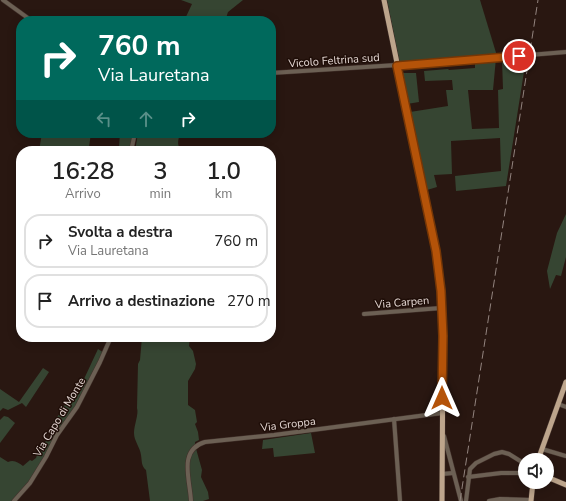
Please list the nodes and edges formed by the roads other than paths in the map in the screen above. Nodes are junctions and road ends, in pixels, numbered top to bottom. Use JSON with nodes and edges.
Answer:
{"nodes":[{"id":1,"x":3,"y":0,"type":"edge"},
{"id":2,"x":384,"y":0,"type":"edge"},
{"id":3,"x":25,"y":16,"type":"edge"},
{"id":4,"x":566,"y":52,"type":"edge"},
{"id":5,"x":397,"y":66,"type":"junction"},
{"id":6,"x":276,"y":74,"type":"edge"},
{"id":7,"x":441,"y":308,"type":"junction"},
{"id":8,"x":364,"y":314,"type":"dead end"},
{"id":9,"x":109,"y":342,"type":"edge"},
{"id":10,"x":566,"y":382,"type":"edge"},
{"id":11,"x":558,"y":404,"type":"junction"},
{"id":12,"x":566,"y":407,"type":"edge"},
{"id":13,"x":442,"y":413,"type":"junction"},
{"id":14,"x":394,"y":419,"type":"junction"},
{"id":15,"x":442,"y":432,"type":"junction"},
{"id":16,"x":542,"y":449,"type":"junction"},
{"id":17,"x":541,"y":453,"type":"edge"},
{"id":18,"x":566,"y":456,"type":"edge"},
{"id":19,"x":518,"y":460,"type":"edge"},
{"id":20,"x":453,"y":473,"type":"junction"},
{"id":21,"x":518,"y":473,"type":"edge"},
{"id":22,"x":442,"y":474,"type":"junction"},
{"id":23,"x":468,"y":477,"type":"junction"},
{"id":24,"x":554,"y":480,"type":"edge"},
{"id":25,"x":566,"y":485,"type":"edge"},
{"id":26,"x":532,"y":489,"type":"edge"},
{"id":27,"x":14,"y":501,"type":"edge"},
{"id":28,"x":191,"y":501,"type":"edge"},
{"id":29,"x":400,"y":501,"type":"edge"},
{"id":30,"x":442,"y":501,"type":"edge"},
{"id":31,"x":461,"y":501,"type":"edge"},
{"id":32,"x":466,"y":501,"type":"edge"},
{"id":33,"x":489,"y":501,"type":"edge"},
{"id":34,"x":531,"y":501,"type":"edge"}],
"edges":[{"from":1,"to":3,"type":"street"},
{"from":2,"to":5,"type":"main road"},
{"from":4,"to":5,"type":"street","name":"Vicolo Feltrina sud"},
{"from":5,"to":6,"type":"street","name":"Vicolo Feltrina sud"},
{"from":5,"to":7,"type":"main road"},
{"from":7,"to":8,"type":"street","name":"Via Carpen"},
{"from":7,"to":13,"type":"main road"},
{"from":9,"to":27,"type":"street","name":"Via Capo di Monte"},
{"from":10,"to":11,"type":"main road"},
{"from":11,"to":12,"type":"street"},
{"from":11,"to":16,"type":"main road"},
{"from":13,"to":14,"type":"street","name":"Via Groppa"},
{"from":13,"to":15,"type":"main road"},
{"from":14,"to":28,"type":"street","name":"Via Groppa"},
{"from":14,"to":29,"type":"street"},
{"from":15,"to":20,"type":"street"},
{"from":15,"to":22,"type":"main road"},
{"from":16,"to":17,"type":"main road"},
{"from":16,"to":18,"type":"street"},
{"from":19,"to":23,"type":"street"},
{"from":20,"to":22,"type":"street"},
{"from":20,"to":31,"type":"street"},
{"from":21,"to":23,"type":"street"},
{"from":22,"to":30,"type":"main road"},
{"from":23,"to":32,"type":"street"},
{"from":24,"to":25,"type":"main road"},
{"from":26,"to":34,"type":"main road"},
{"from":33,"to":34,"type":"street"}]}
